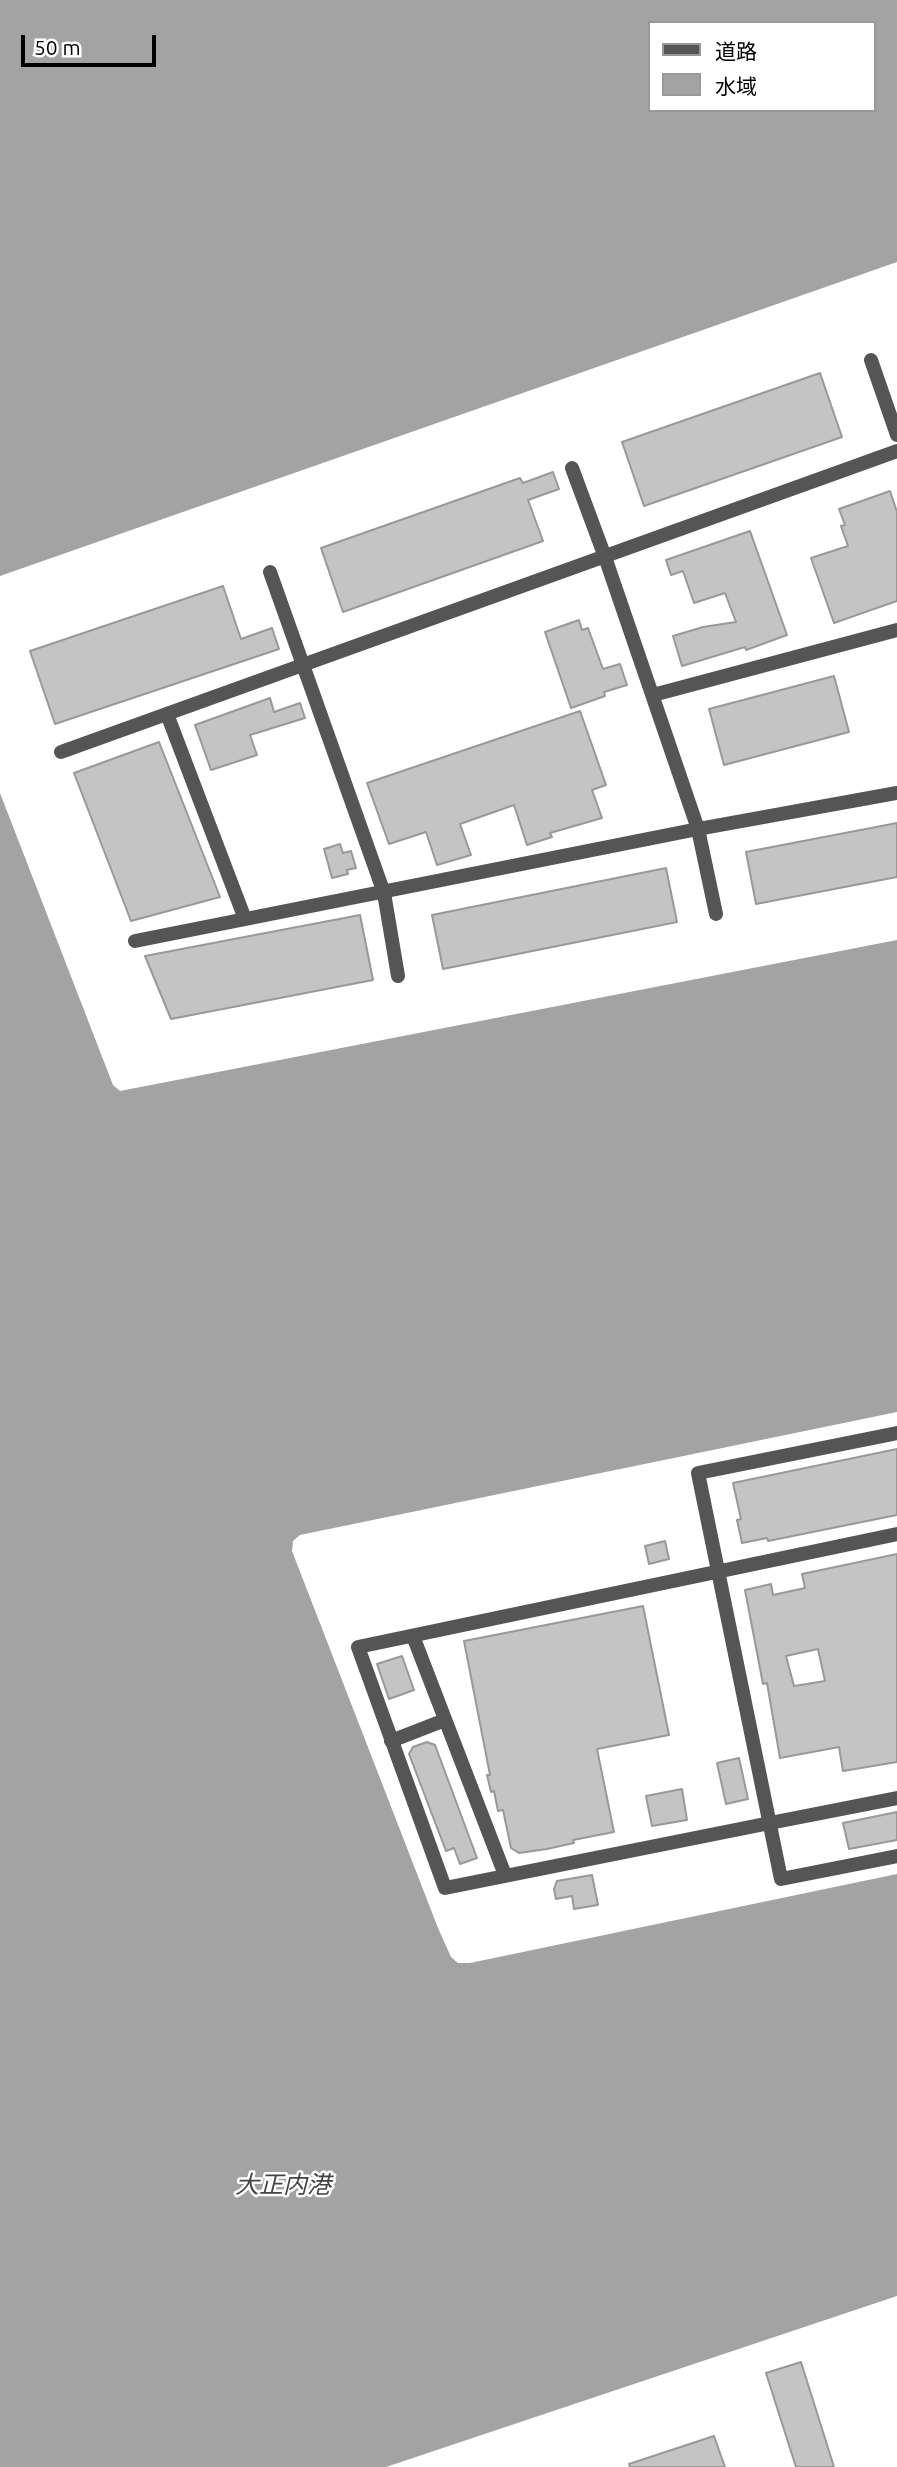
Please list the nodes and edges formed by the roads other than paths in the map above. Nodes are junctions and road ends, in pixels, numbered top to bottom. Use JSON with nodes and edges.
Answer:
{"nodes":[{"id":1,"x":871,"y":360,"type":"dead end"},
{"id":2,"x":897,"y":435,"type":"edge"},
{"id":3,"x":897,"y":451,"type":"edge"},
{"id":4,"x":572,"y":468,"type":"dead end"},
{"id":5,"x":605,"y":557,"type":"junction"},
{"id":6,"x":270,"y":572,"type":"dead end"},
{"id":7,"x":897,"y":630,"type":"edge"},
{"id":8,"x":302,"y":666,"type":"junction"},
{"id":9,"x":653,"y":695,"type":"junction"},
{"id":10,"x":167,"y":714,"type":"junction"},
{"id":11,"x":61,"y":752,"type":"dead end"},
{"id":12,"x":897,"y":793,"type":"edge"},
{"id":13,"x":698,"y":829,"type":"junction"},
{"id":14,"x":384,"y":892,"type":"junction"},
{"id":15,"x":716,"y":914,"type":"dead end"},
{"id":16,"x":245,"y":919,"type":"junction"},
{"id":17,"x":135,"y":941,"type":"dead end"},
{"id":18,"x":398,"y":976,"type":"dead end"},
{"id":19,"x":897,"y":1433,"type":"edge"},
{"id":20,"x":897,"y":1534,"type":"edge"},
{"id":21,"x":718,"y":1571,"type":"junction"},
{"id":22,"x":413,"y":1636,"type":"junction"},
{"id":23,"x":445,"y":1720,"type":"junction"},
{"id":24,"x":391,"y":1741,"type":"junction"},
{"id":25,"x":897,"y":1798,"type":"edge"},
{"id":26,"x":770,"y":1823,"type":"junction"},
{"id":27,"x":897,"y":1856,"type":"edge"},
{"id":28,"x":505,"y":1875,"type":"junction"}],
"edges":[{"from":1,"to":2,"type":"street"},
{"from":3,"to":5,"type":"street"},
{"from":4,"to":5,"type":"street"},
{"from":5,"to":8,"type":"street"},
{"from":5,"to":9,"type":"street"},
{"from":6,"to":8,"type":"street"},
{"from":7,"to":9,"type":"street"},
{"from":8,"to":10,"type":"street"},
{"from":8,"to":14,"type":"street"},
{"from":9,"to":13,"type":"street"},
{"from":10,"to":11,"type":"street"},
{"from":10,"to":16,"type":"street"},
{"from":12,"to":13,"type":"street"},
{"from":13,"to":14,"type":"street"},
{"from":13,"to":15,"type":"street"},
{"from":14,"to":16,"type":"street"},
{"from":14,"to":18,"type":"street"},
{"from":16,"to":17,"type":"street"},
{"from":19,"to":21,"type":"street"},
{"from":20,"to":21,"type":"street"},
{"from":21,"to":22,"type":"street"},
{"from":21,"to":26,"type":"street"},
{"from":22,"to":23,"type":"street"},
{"from":22,"to":24,"type":"street"},
{"from":23,"to":24,"type":"street"},
{"from":23,"to":28,"type":"street"},
{"from":24,"to":28,"type":"street"},
{"from":25,"to":26,"type":"street"},
{"from":26,"to":27,"type":"street"},
{"from":26,"to":28,"type":"street"}]}
